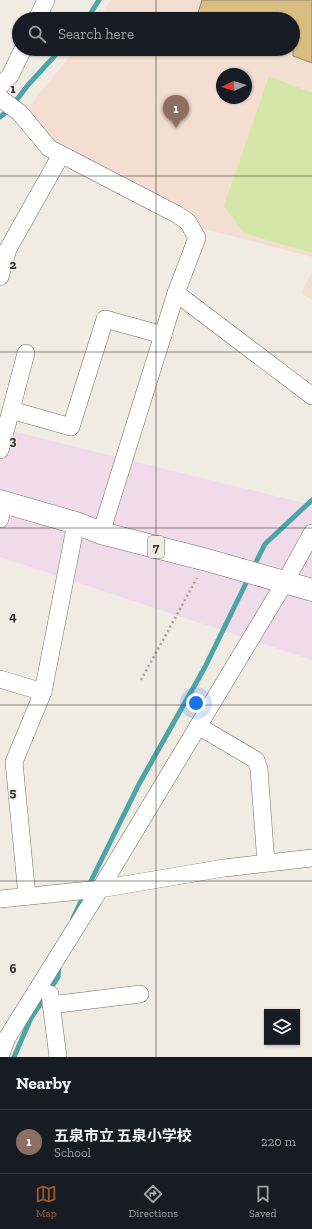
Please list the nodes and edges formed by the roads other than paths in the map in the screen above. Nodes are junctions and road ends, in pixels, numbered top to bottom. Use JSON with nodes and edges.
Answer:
{"nodes":[{"id":1,"x":46,"y":0,"type":"edge"},
{"id":2,"x":40,"y":12,"type":"edge"},
{"id":3,"x":20,"y":56,"type":"edge"},
{"id":4,"x":0,"y":86,"type":"edge"},
{"id":5,"x":0,"y":98,"type":"edge"},
{"id":6,"x":61,"y":154,"type":"junction"},
{"id":7,"x":0,"y":277,"type":"edge"},
{"id":8,"x":176,"y":293,"type":"junction"},
{"id":9,"x":163,"y":335,"type":"junction"},
{"id":10,"x":26,"y":353,"type":"dead end"},
{"id":11,"x":312,"y":396,"type":"edge"},
{"id":12,"x":11,"y":410,"type":"junction"},
{"id":13,"x":0,"y":450,"type":"edge"},
{"id":14,"x":1,"y":507,"type":"edge"},
{"id":15,"x":76,"y":523,"type":"junction"},
{"id":16,"x":101,"y":533,"type":"junction"},
{"id":17,"x":312,"y":533,"type":"edge"},
{"id":18,"x":285,"y":582,"type":"junction"},
{"id":19,"x":312,"y":590,"type":"edge"},
{"id":20,"x":0,"y":680,"type":"edge"},
{"id":21,"x":43,"y":692,"type":"junction"},
{"id":22,"x":198,"y":726,"type":"junction"},
{"id":23,"x":312,"y":858,"type":"edge"},
{"id":24,"x":266,"y":863,"type":"junction"},
{"id":25,"x":100,"y":889,"type":"junction"},
{"id":26,"x":27,"y":896,"type":"junction"},
{"id":27,"x":0,"y":899,"type":"edge"},
{"id":28,"x":47,"y":974,"type":"junction"},
{"id":29,"x":140,"y":994,"type":"dead end"},
{"id":30,"x":51,"y":1005,"type":"junction"},
{"id":31,"x":0,"y":1056,"type":"edge"},
{"id":32,"x":58,"y":1057,"type":"edge"}],
"edges":[{"from":1,"to":2,"type":"street"},
{"from":3,"to":4,"type":"street"},
{"from":5,"to":6,"type":"street"},
{"from":6,"to":7,"type":"street"},
{"from":6,"to":8,"type":"street"},
{"from":8,"to":9,"type":"street"},
{"from":8,"to":11,"type":"street"},
{"from":9,"to":12,"type":"street"},
{"from":9,"to":16,"type":"street"},
{"from":10,"to":12,"type":"street"},
{"from":12,"to":13,"type":"street"},
{"from":14,"to":15,"type":"main road","number":"7"},
{"from":15,"to":16,"type":"main road","number":"7"},
{"from":15,"to":21,"type":"street"},
{"from":16,"to":18,"type":"main road","number":"7"},
{"from":17,"to":18,"type":"street"},
{"from":18,"to":19,"type":"main road","number":"7"},
{"from":18,"to":22,"type":"street"},
{"from":20,"to":21,"type":"street"},
{"from":21,"to":26,"type":"street"},
{"from":22,"to":24,"type":"street"},
{"from":22,"to":25,"type":"street"},
{"from":23,"to":24,"type":"street"},
{"from":24,"to":25,"type":"street"},
{"from":25,"to":26,"type":"street"},
{"from":25,"to":28,"type":"street"},
{"from":26,"to":27,"type":"street"},
{"from":28,"to":30,"type":"street"},
{"from":28,"to":31,"type":"street"},
{"from":29,"to":30,"type":"street"},
{"from":30,"to":32,"type":"street"}]}
